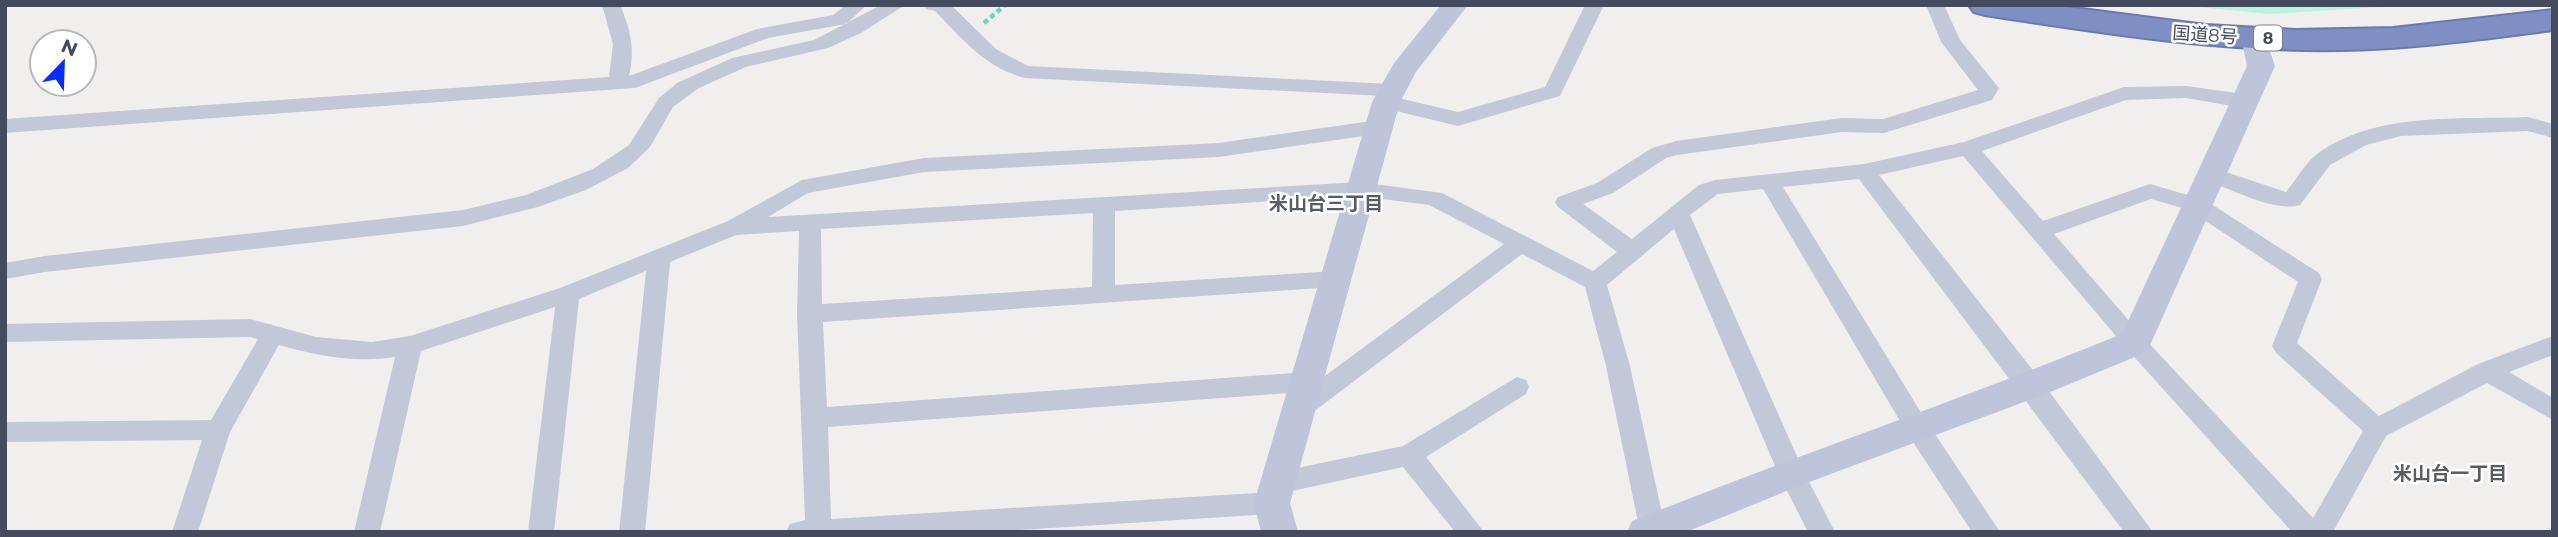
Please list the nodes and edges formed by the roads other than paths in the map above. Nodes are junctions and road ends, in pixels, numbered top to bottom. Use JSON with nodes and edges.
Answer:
{"nodes":[{"id":1,"x":611,"y":5,"type":"edge"},
{"id":2,"x":858,"y":5,"type":"edge"},
{"id":3,"x":896,"y":5,"type":"edge"},
{"id":4,"x":933,"y":5,"type":"edge"},
{"id":5,"x":1455,"y":5,"type":"edge"},
{"id":6,"x":1595,"y":5,"type":"edge"},
{"id":7,"x":1935,"y":5,"type":"edge"},
{"id":8,"x":1985,"y":5,"type":"edge"},
{"id":9,"x":2553,"y":20,"type":"edge"},
{"id":10,"x":2254,"y":37,"type":"junction"},
{"id":11,"x":617,"y":83,"type":"junction"},
{"id":12,"x":2244,"y":101,"type":"junction"},
{"id":13,"x":1385,"y":106,"type":"junction"},
{"id":14,"x":5,"y":126,"type":"edge"},
{"id":15,"x":2553,"y":131,"type":"edge"},
{"id":16,"x":1968,"y":148,"type":"junction"},
{"id":17,"x":1864,"y":171,"type":"junction"},
{"id":18,"x":2211,"y":174,"type":"junction"},
{"id":19,"x":1769,"y":181,"type":"junction"},
{"id":20,"x":1359,"y":189,"type":"junction"},
{"id":21,"x":1104,"y":205,"type":"junction"},
{"id":22,"x":2197,"y":205,"type":"junction"},
{"id":23,"x":1678,"y":212,"type":"junction"},
{"id":24,"x":810,"y":225,"type":"junction"},
{"id":25,"x":733,"y":227,"type":"junction"},
{"id":26,"x":2039,"y":231,"type":"junction"},
{"id":27,"x":1522,"y":242,"type":"junction"},
{"id":28,"x":1632,"y":251,"type":"junction"},
{"id":29,"x":659,"y":258,"type":"junction"},
{"id":30,"x":5,"y":271,"type":"edge"},
{"id":31,"x":1335,"y":279,"type":"junction"},
{"id":32,"x":1595,"y":282,"type":"junction"},
{"id":33,"x":568,"y":295,"type":"junction"},
{"id":34,"x":1104,"y":295,"type":"junction"},
{"id":35,"x":809,"y":314,"type":"junction"},
{"id":36,"x":5,"y":333,"type":"edge"},
{"id":37,"x":273,"y":334,"type":"junction"},
{"id":38,"x":2135,"y":343,"type":"junction"},
{"id":39,"x":411,"y":345,"type":"junction"},
{"id":40,"x":2553,"y":345,"type":"edge"},
{"id":41,"x":2487,"y":371,"type":"junction"},
{"id":42,"x":2031,"y":386,"type":"junction"},
{"id":43,"x":1517,"y":387,"type":"dead end"},
{"id":44,"x":1302,"y":395,"type":"junction"},
{"id":45,"x":2553,"y":410,"type":"edge"},
{"id":46,"x":817,"y":418,"type":"junction"},
{"id":47,"x":1916,"y":426,"type":"junction"},
{"id":48,"x":2377,"y":429,"type":"junction"},
{"id":49,"x":218,"y":430,"type":"junction"},
{"id":50,"x":5,"y":432,"type":"edge"},
{"id":51,"x":1409,"y":455,"type":"junction"},
{"id":52,"x":1791,"y":473,"type":"junction"},
{"id":53,"x":1277,"y":506,"type":"edge"},
{"id":54,"x":1650,"y":531,"type":"edge"},
{"id":55,"x":185,"y":532,"type":"edge"},
{"id":56,"x":368,"y":532,"type":"edge"},
{"id":57,"x":541,"y":532,"type":"edge"},
{"id":58,"x":632,"y":532,"type":"edge"},
{"id":59,"x":799,"y":532,"type":"edge"},
{"id":60,"x":818,"y":532,"type":"edge"},
{"id":61,"x":1471,"y":532,"type":"edge"},
{"id":62,"x":1822,"y":532,"type":"edge"},
{"id":63,"x":1987,"y":532,"type":"edge"},
{"id":64,"x":2140,"y":532,"type":"edge"},
{"id":65,"x":2309,"y":532,"type":"edge"},
{"id":66,"x":2319,"y":532,"type":"edge"}],
"edges":[{"from":1,"to":11,"type":"street"},
{"from":2,"to":11,"type":"street"},
{"from":3,"to":30,"type":"street"},
{"from":4,"to":13,"type":"street"},
{"from":5,"to":13,"type":"street"},
{"from":6,"to":13,"type":"street"},
{"from":7,"to":28,"type":"street"},
{"from":8,"to":10,"type":"highway","name":"国道8号","number":"8"},
{"from":9,"to":10,"type":"highway","name":"国道8号","number":"8"},
{"from":10,"to":12,"type":"street"},
{"from":11,"to":14,"type":"street"},
{"from":12,"to":16,"type":"street"},
{"from":12,"to":18,"type":"street"},
{"from":13,"to":20,"type":"street"},
{"from":13,"to":25,"type":"street"},
{"from":15,"to":18,"type":"street"},
{"from":16,"to":17,"type":"street"},
{"from":16,"to":26,"type":"street"},
{"from":17,"to":19,"type":"street"},
{"from":17,"to":42,"type":"street"},
{"from":18,"to":22,"type":"street"},
{"from":19,"to":23,"type":"street"},
{"from":19,"to":47,"type":"street"},
{"from":20,"to":21,"type":"street"},
{"from":20,"to":27,"type":"street"},
{"from":20,"to":31,"type":"street"},
{"from":21,"to":24,"type":"street"},
{"from":21,"to":34,"type":"street"},
{"from":22,"to":26,"type":"street"},
{"from":22,"to":38,"type":"street"},
{"from":22,"to":48,"type":"street"},
{"from":23,"to":28,"type":"street"},
{"from":23,"to":52,"type":"street"},
{"from":24,"to":25,"type":"street"},
{"from":24,"to":35,"type":"street"},
{"from":25,"to":29,"type":"street"},
{"from":26,"to":38,"type":"street"},
{"from":27,"to":32,"type":"street"},
{"from":27,"to":44,"type":"street"},
{"from":28,"to":32,"type":"street"},
{"from":29,"to":33,"type":"street"},
{"from":29,"to":58,"type":"street"},
{"from":31,"to":34,"type":"street"},
{"from":31,"to":44,"type":"street"},
{"from":32,"to":54,"type":"street"},
{"from":33,"to":39,"type":"street"},
{"from":33,"to":57,"type":"street"},
{"from":34,"to":35,"type":"street"},
{"from":35,"to":46,"type":"street"},
{"from":36,"to":37,"type":"street"},
{"from":37,"to":39,"type":"street"},
{"from":37,"to":49,"type":"street"},
{"from":38,"to":42,"type":"street"},
{"from":38,"to":65,"type":"street"},
{"from":39,"to":56,"type":"street"},
{"from":40,"to":41,"type":"street"},
{"from":41,"to":45,"type":"street"},
{"from":41,"to":48,"type":"street"},
{"from":42,"to":47,"type":"street"},
{"from":42,"to":64,"type":"street"},
{"from":43,"to":51,"type":"street"},
{"from":44,"to":46,"type":"street"},
{"from":44,"to":53,"type":"street"},
{"from":46,"to":60,"type":"street"},
{"from":47,"to":52,"type":"street"},
{"from":47,"to":63,"type":"street"},
{"from":48,"to":66,"type":"street"},
{"from":49,"to":50,"type":"street"},
{"from":49,"to":55,"type":"street"},
{"from":51,"to":53,"type":"street"},
{"from":51,"to":61,"type":"street"},
{"from":52,"to":54,"type":"street"},
{"from":52,"to":62,"type":"street"},
{"from":53,"to":60,"type":"street"},
{"from":59,"to":60,"type":"street"}]}
